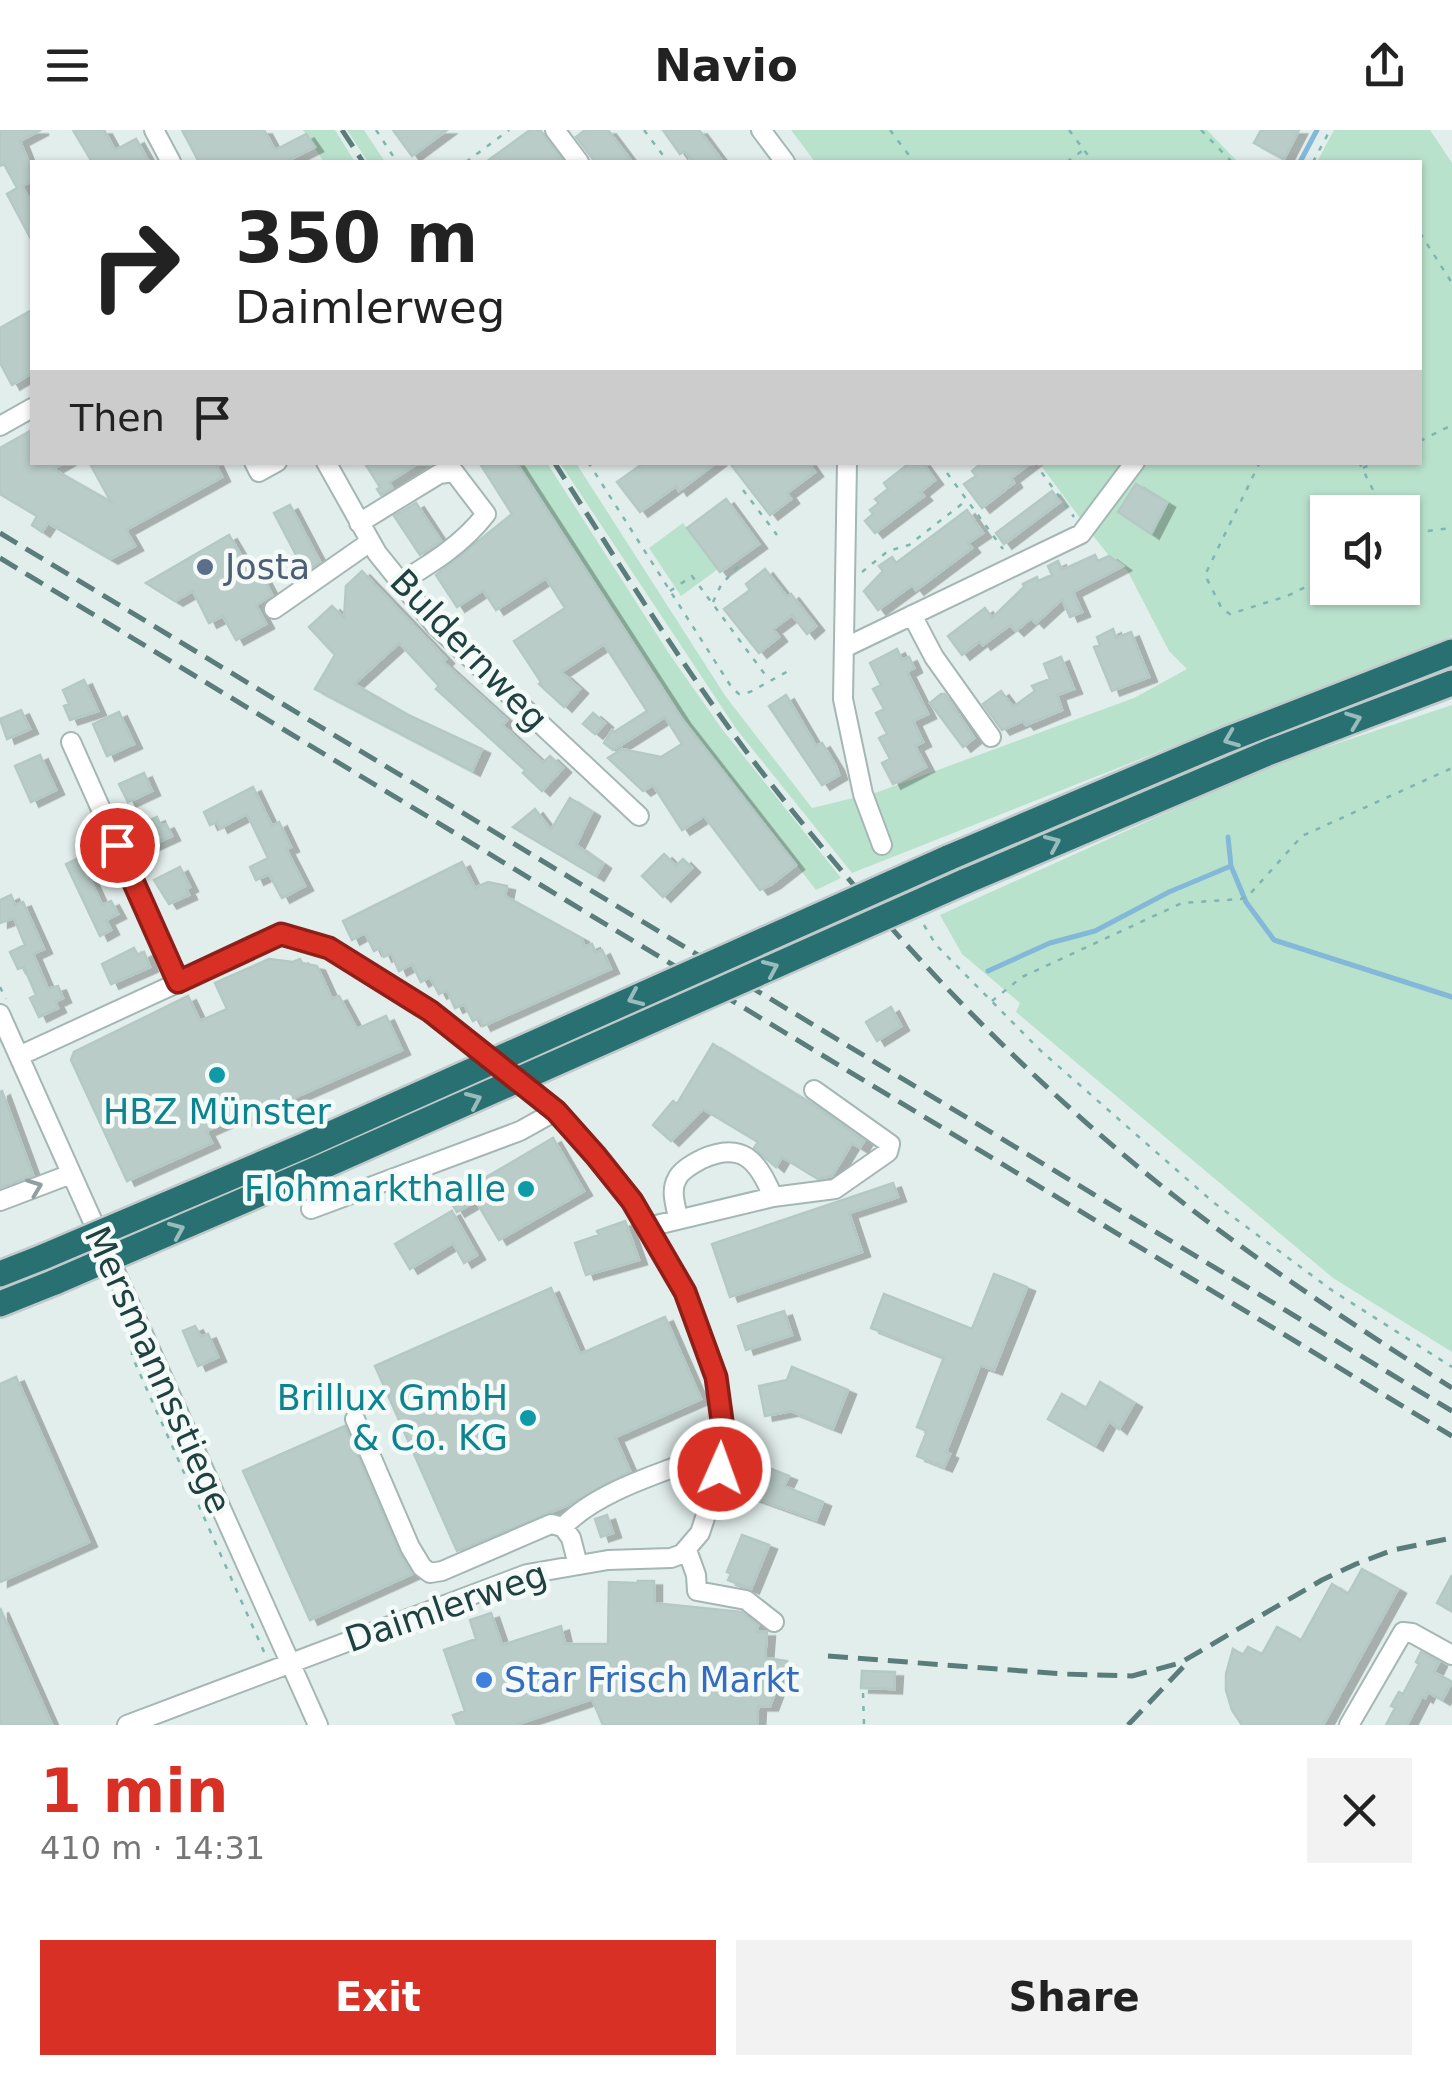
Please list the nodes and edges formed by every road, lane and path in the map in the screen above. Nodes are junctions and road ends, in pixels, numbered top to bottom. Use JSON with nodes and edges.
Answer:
{"nodes":[{"id":1,"x":154,"y":130,"type":"edge"},
{"id":2,"x":376,"y":130,"type":"edge"},
{"id":3,"x":509,"y":130,"type":"edge"},
{"id":4,"x":555,"y":130,"type":"edge"},
{"id":5,"x":644,"y":130,"type":"edge"},
{"id":6,"x":761,"y":130,"type":"edge"},
{"id":7,"x":890,"y":130,"type":"edge"},
{"id":8,"x":1069,"y":130,"type":"edge"},
{"id":9,"x":1202,"y":130,"type":"edge"},
{"id":10,"x":1330,"y":130,"type":"edge"},
{"id":11,"x":1084,"y":150,"type":"junction"},
{"id":12,"x":169,"y":160,"type":"edge"},
{"id":13,"x":396,"y":160,"type":"edge"},
{"id":14,"x":469,"y":160,"type":"edge"},
{"id":15,"x":578,"y":160,"type":"edge"},
{"id":16,"x":666,"y":160,"type":"edge"},
{"id":17,"x":784,"y":160,"type":"edge"},
{"id":18,"x":912,"y":160,"type":"edge"},
{"id":19,"x":1070,"y":160,"type":"edge"},
{"id":20,"x":1092,"y":160,"type":"edge"},
{"id":21,"x":1230,"y":160,"type":"edge"},
{"id":22,"x":1314,"y":160,"type":"edge"},
{"id":23,"x":1422,"y":235,"type":"edge"},
{"id":24,"x":1452,"y":283,"type":"edge"},
{"id":25,"x":30,"y":409,"type":"edge"},
{"id":26,"x":1452,"y":425,"type":"edge"},
{"id":27,"x":0,"y":426,"type":"edge"},
{"id":28,"x":1422,"y":439,"type":"edge"},
{"id":29,"x":328,"y":465,"type":"edge"},
{"id":30,"x":590,"y":465,"type":"edge"},
{"id":31,"x":848,"y":465,"type":"edge"},
{"id":32,"x":1036,"y":465,"type":"edge"},
{"id":33,"x":1133,"y":465,"type":"edge"},
{"id":34,"x":1259,"y":465,"type":"edge"},
{"id":35,"x":1360,"y":465,"type":"edge"},
{"id":36,"x":1369,"y":465,"type":"edge"},
{"id":37,"x":1362,"y":469,"type":"junction"},
{"id":38,"x":947,"y":473,"type":"dead end"},
{"id":39,"x":743,"y":490,"type":"dead end"},
{"id":40,"x":1375,"y":495,"type":"edge"},
{"id":41,"x":967,"y":500,"type":"junction"},
{"id":42,"x":359,"y":523,"type":"junction"},
{"id":43,"x":1452,"y":528,"type":"edge"},
{"id":44,"x":1084,"y":530,"type":"junction"},
{"id":45,"x":1420,"y":532,"type":"edge"},
{"id":46,"x":777,"y":535,"type":"dead end"},
{"id":47,"x":370,"y":542,"type":"junction"},
{"id":48,"x":742,"y":562,"type":"dead end"},
{"id":49,"x":1016,"y":566,"type":"junction"},
{"id":50,"x":846,"y":574,"type":"junction"},
{"id":51,"x":399,"y":582,"type":"junction"},
{"id":52,"x":1310,"y":585,"type":"edge"},
{"id":53,"x":670,"y":591,"type":"junction"},
{"id":54,"x":712,"y":604,"type":"junction"},
{"id":55,"x":274,"y":609,"type":"dead end"},
{"id":56,"x":912,"y":616,"type":"junction"},
{"id":57,"x":846,"y":646,"type":"junction"},
{"id":58,"x":1452,"y":652,"type":"edge"},
{"id":59,"x":792,"y":669,"type":"dead end"},
{"id":60,"x":770,"y":681,"type":"junction"},
{"id":61,"x":1452,"y":683,"type":"edge"},
{"id":62,"x":991,"y":737,"type":"dead end"},
{"id":63,"x":71,"y":742,"type":"dead end"},
{"id":64,"x":1452,"y":768,"type":"edge"},
{"id":65,"x":640,"y":816,"type":"dead end"},
{"id":66,"x":882,"y":845,"type":"dead end"},
{"id":67,"x":916,"y":912,"type":"dead end"},
{"id":68,"x":178,"y":982,"type":"junction"},
{"id":69,"x":991,"y":1002,"type":"junction"},
{"id":70,"x":1,"y":1019,"type":"edge"},
{"id":71,"x":18,"y":1056,"type":"junction"},
{"id":72,"x":814,"y":1090,"type":"dead end"},
{"id":73,"x":556,"y":1111,"type":"junction"},
{"id":74,"x":71,"y":1174,"type":"junction"},
{"id":75,"x":772,"y":1197,"type":"junction"},
{"id":76,"x":0,"y":1201,"type":"edge"},
{"id":77,"x":311,"y":1209,"type":"dead end"},
{"id":78,"x":678,"y":1218,"type":"junction"},
{"id":79,"x":648,"y":1227,"type":"junction"},
{"id":80,"x":0,"y":1274,"type":"edge"},
{"id":81,"x":0,"y":1304,"type":"edge"},
{"id":82,"x":1452,"y":1367,"type":"edge"},
{"id":83,"x":355,"y":1418,"type":"dead end"},
{"id":84,"x":721,"y":1450,"type":"junction"},
{"id":85,"x":563,"y":1527,"type":"junction"},
{"id":86,"x":688,"y":1550,"type":"junction"},
{"id":87,"x":578,"y":1565,"type":"junction"},
{"id":88,"x":430,"y":1572,"type":"junction"},
{"id":89,"x":442,"y":1606,"type":"junction"},
{"id":90,"x":774,"y":1622,"type":"dead end"},
{"id":91,"x":1452,"y":1655,"type":"edge"},
{"id":92,"x":288,"y":1663,"type":"junction"},
{"id":93,"x":864,"y":1693,"type":"dead end"},
{"id":94,"x":128,"y":1725,"type":"edge"},
{"id":95,"x":318,"y":1725,"type":"edge"},
{"id":96,"x":864,"y":1725,"type":"edge"},
{"id":97,"x":1348,"y":1725,"type":"edge"}],
"edges":[{"from":1,"to":12,"type":"street"},
{"from":2,"to":13,"type":"path"},
{"from":3,"to":14,"type":"path"},
{"from":4,"to":15,"type":"street"},
{"from":5,"to":16,"type":"path"},
{"from":6,"to":17,"type":"street"},
{"from":7,"to":18,"type":"path"},
{"from":8,"to":11,"type":"path"},
{"from":9,"to":21,"type":"path"},
{"from":10,"to":22,"type":"path"},
{"from":11,"to":19,"type":"path"},
{"from":11,"to":20,"type":"path"},
{"from":23,"to":24,"type":"path"},
{"from":25,"to":27,"type":"street"},
{"from":26,"to":28,"type":"path"},
{"from":29,"to":42,"type":"street","name":"Buldernweg"},
{"from":30,"to":53,"type":"path"},
{"from":31,"to":50,"type":"street"},
{"from":32,"to":44,"type":"path"},
{"from":33,"to":44,"type":"street"},
{"from":34,"to":52,"type":"path"},
{"from":35,"to":37,"type":"path"},
{"from":36,"to":37,"type":"path"},
{"from":37,"to":40,"type":"path"},
{"from":38,"to":41,"type":"path"},
{"from":39,"to":46,"type":"path"},
{"from":41,"to":49,"type":"path"},
{"from":41,"to":50,"type":"path"},
{"from":42,"to":47,"type":"street","name":"Buldernweg"},
{"from":42,"to":51,"type":"street"},
{"from":43,"to":45,"type":"path"},
{"from":44,"to":49,"type":"street"},
{"from":47,"to":51,"type":"street","name":"Buldernweg"},
{"from":47,"to":55,"type":"street"},
{"from":48,"to":54,"type":"path"},
{"from":49,"to":56,"type":"street"},
{"from":50,"to":57,"type":"street"},
{"from":51,"to":65,"type":"street","name":"Buldernweg"},
{"from":53,"to":54,"type":"path"},
{"from":53,"to":60,"type":"path"},
{"from":54,"to":60,"type":"path"},
{"from":56,"to":57,"type":"street"},
{"from":56,"to":62,"type":"street"},
{"from":57,"to":66,"type":"street"},
{"from":58,"to":80,"type":"highway","one_way":true,"bridge":true},
{"from":59,"to":60,"type":"path"},
{"from":81,"to":61,"type":"highway","one_way":true,"bridge":true},
{"from":63,"to":68,"type":"street"},
{"from":64,"to":69,"type":"path"},
{"from":67,"to":69,"type":"path"},
{"from":68,"to":71,"type":"street"},
{"from":68,"to":73,"type":"street"},
{"from":69,"to":82,"type":"path"},
{"from":70,"to":71,"type":"street","name":"Mersmannsstiege"},
{"from":71,"to":74,"type":"street","name":"Mersmannsstiege"},
{"from":72,"to":75,"type":"street"},
{"from":73,"to":77,"type":"street"},
{"from":73,"to":79,"type":"street"},
{"from":76,"to":74,"type":"street","one_way":true},
{"from":74,"to":92,"type":"street","name":"Mersmannsstiege"},
{"from":75,"to":78,"type":"street"},
{"from":75,"to":78,"type":"street"},
{"from":78,"to":79,"type":"street"},
{"from":79,"to":84,"type":"street"},
{"from":83,"to":88,"type":"street"},
{"from":84,"to":85,"type":"street"},
{"from":84,"to":86,"type":"street"},
{"from":85,"to":87,"type":"street"},
{"from":85,"to":88,"type":"street"},
{"from":86,"to":87,"type":"street","name":"Daimlerweg"},
{"from":86,"to":90,"type":"street"},
{"from":87,"to":89,"type":"street","name":"Daimlerweg"},
{"from":88,"to":89,"type":"street"},
{"from":89,"to":92,"type":"street","name":"Daimlerweg"},
{"from":91,"to":97,"type":"street"},
{"from":92,"to":94,"type":"street","name":"Daimlerweg"},
{"from":92,"to":95,"type":"street","name":"Mersmannsstiege"},
{"from":93,"to":96,"type":"path"}]}
